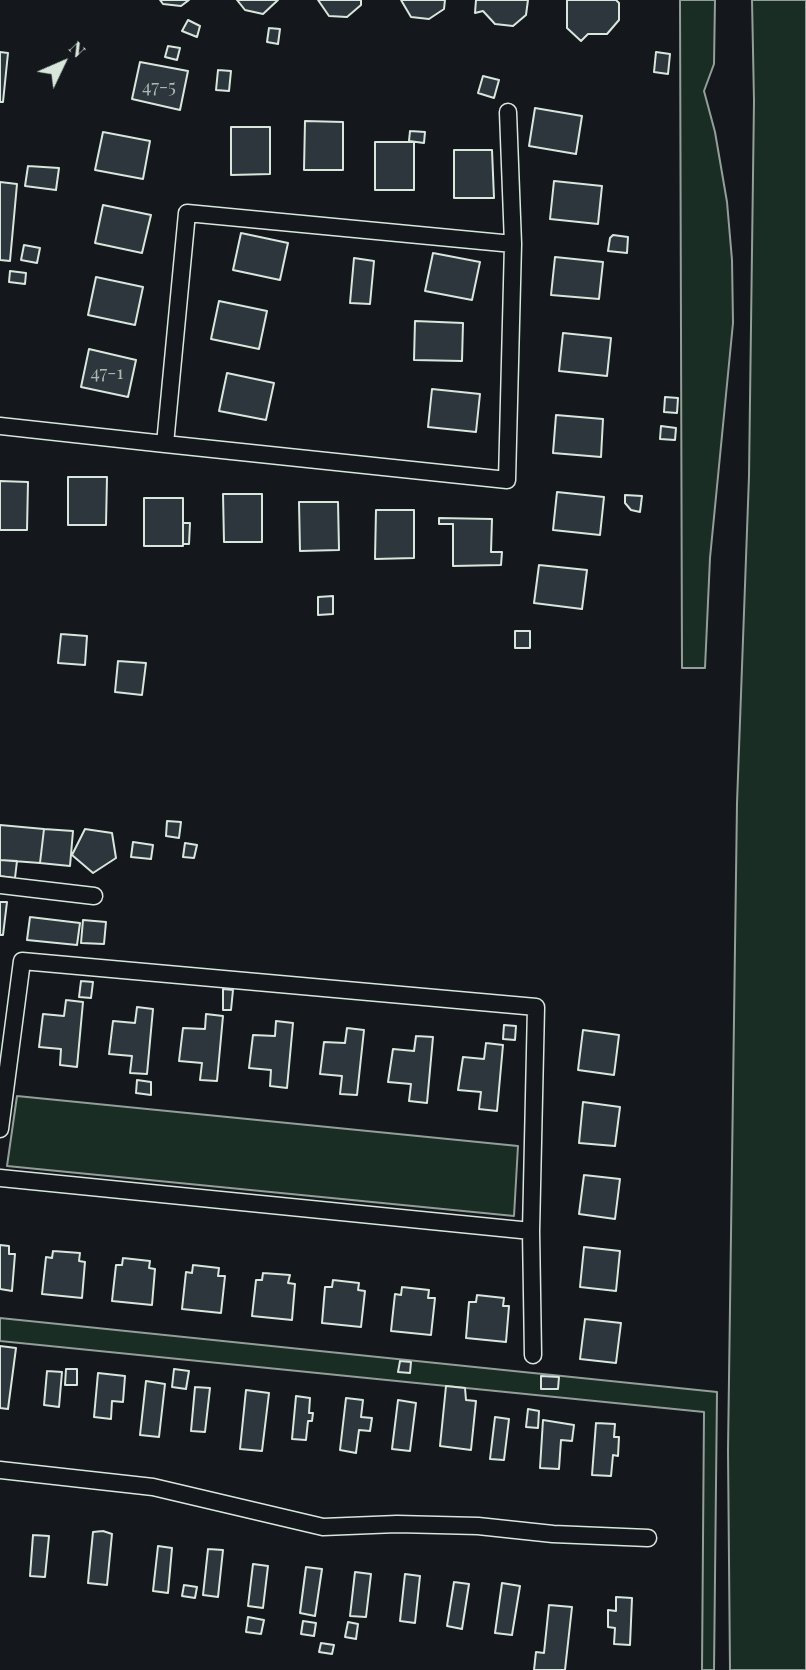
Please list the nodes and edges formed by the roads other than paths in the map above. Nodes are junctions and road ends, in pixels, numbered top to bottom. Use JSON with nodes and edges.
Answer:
{"nodes":[{"id":1,"x":508,"y":112,"type":"dead end"},
{"id":2,"x":513,"y":244,"type":"junction"},
{"id":3,"x":0,"y":426,"type":"edge"},
{"id":4,"x":165,"y":444,"type":"junction"},
{"id":5,"x":0,"y":885,"type":"edge"},
{"id":6,"x":94,"y":896,"type":"dead end"},
{"id":7,"x":0,"y":1129,"type":"edge"},
{"id":8,"x":0,"y":1178,"type":"edge"},
{"id":9,"x":531,"y":1231,"type":"junction"},
{"id":10,"x":533,"y":1355,"type":"dead end"},
{"id":11,"x":0,"y":1470,"type":"edge"},
{"id":12,"x":648,"y":1538,"type":"dead end"}],
"edges":[{"from":1,"to":2,"type":"lane"},
{"from":2,"to":4,"type":"lane"},
{"from":2,"to":4,"type":"lane"},
{"from":3,"to":4,"type":"lane"},
{"from":5,"to":6,"type":"lane"},
{"from":7,"to":9,"type":"lane"},
{"from":8,"to":9,"type":"lane"},
{"from":9,"to":10,"type":"lane"},
{"from":11,"to":12,"type":"lane"}]}
